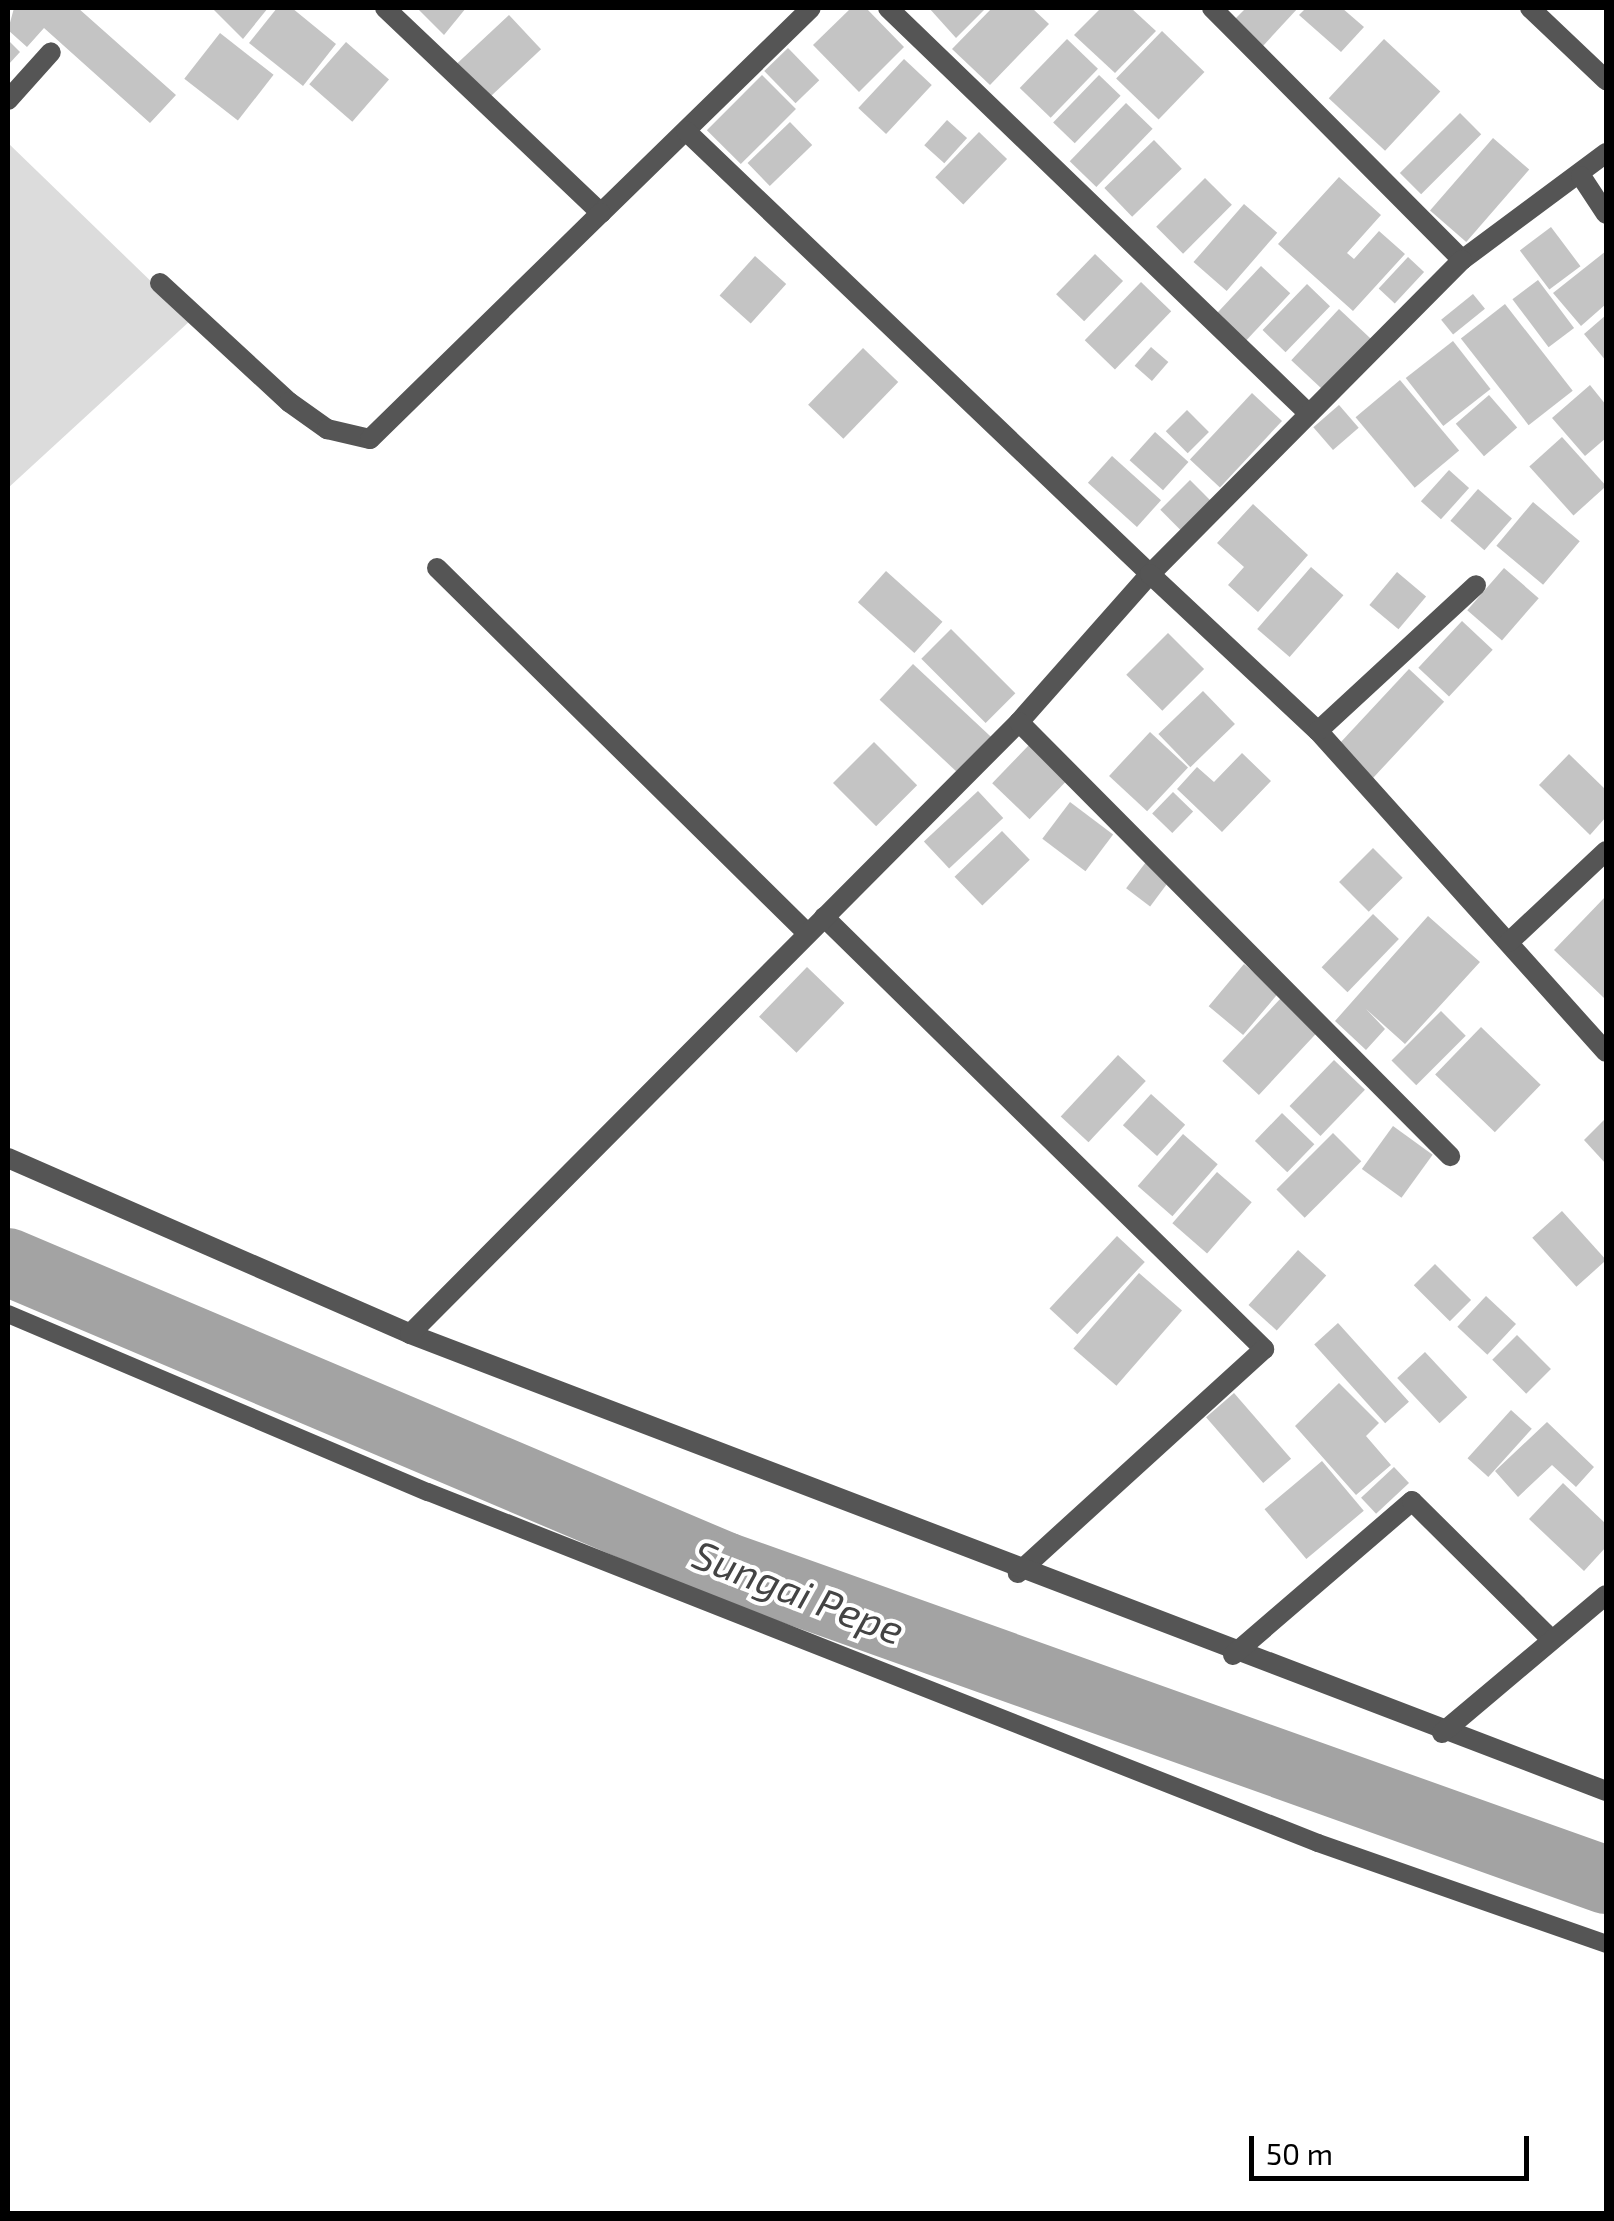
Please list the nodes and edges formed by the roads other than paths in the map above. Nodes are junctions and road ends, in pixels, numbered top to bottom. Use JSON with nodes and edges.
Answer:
{"nodes":[{"id":1,"x":385,"y":8,"type":"edge"},
{"id":2,"x":812,"y":8,"type":"edge"},
{"id":3,"x":888,"y":8,"type":"edge"},
{"id":4,"x":1212,"y":8,"type":"edge"},
{"id":5,"x":1530,"y":8,"type":"edge"},
{"id":6,"x":51,"y":52,"type":"dead end"},
{"id":7,"x":1606,"y":80,"type":"edge"},
{"id":8,"x":8,"y":100,"type":"edge"},
{"id":9,"x":686,"y":132,"type":"junction"},
{"id":10,"x":1606,"y":153,"type":"edge"},
{"id":11,"x":1581,"y":176,"type":"junction"},
{"id":12,"x":601,"y":213,"type":"junction"},
{"id":13,"x":1606,"y":214,"type":"edge"},
{"id":14,"x":1462,"y":260,"type":"junction"},
{"id":15,"x":160,"y":283,"type":"dead end"},
{"id":16,"x":1304,"y":409,"type":"junction"},
{"id":17,"x":437,"y":568,"type":"dead end"},
{"id":18,"x":1150,"y":574,"type":"junction"},
{"id":19,"x":1476,"y":585,"type":"dead end"},
{"id":20,"x":1019,"y":722,"type":"junction"},
{"id":21,"x":1318,"y":731,"type":"junction"},
{"id":22,"x":1606,"y":851,"type":"edge"},
{"id":23,"x":824,"y":917,"type":"junction"},
{"id":24,"x":807,"y":933,"type":"junction"},
{"id":25,"x":1509,"y":942,"type":"junction"},
{"id":26,"x":1606,"y":1052,"type":"edge"},
{"id":27,"x":1450,"y":1156,"type":"dead end"},
{"id":28,"x":8,"y":1158,"type":"edge"},
{"id":29,"x":8,"y":1314,"type":"edge"},
{"id":30,"x":410,"y":1334,"type":"junction"},
{"id":31,"x":1018,"y":1573,"type":"junction"},
{"id":32,"x":1606,"y":1594,"type":"edge"},
{"id":33,"x":1552,"y":1640,"type":"junction"},
{"id":34,"x":1233,"y":1655,"type":"junction"},
{"id":35,"x":1442,"y":1733,"type":"junction"},
{"id":36,"x":1606,"y":1791,"type":"edge"},
{"id":37,"x":1606,"y":1944,"type":"edge"}],
"edges":[{"from":1,"to":12,"type":"street"},
{"from":2,"to":9,"type":"street"},
{"from":3,"to":16,"type":"street"},
{"from":4,"to":14,"type":"street"},
{"from":5,"to":7,"type":"street"},
{"from":6,"to":8,"type":"street"},
{"from":9,"to":12,"type":"street"},
{"from":9,"to":18,"type":"street"},
{"from":10,"to":11,"type":"street"},
{"from":11,"to":13,"type":"street"},
{"from":11,"to":14,"type":"street"},
{"from":12,"to":15,"type":"street"},
{"from":14,"to":16,"type":"street"},
{"from":16,"to":18,"type":"street"},
{"from":17,"to":24,"type":"street"},
{"from":18,"to":20,"type":"street"},
{"from":18,"to":21,"type":"street"},
{"from":19,"to":21,"type":"street"},
{"from":20,"to":23,"type":"street"},
{"from":20,"to":27,"type":"street"},
{"from":21,"to":25,"type":"street"},
{"from":22,"to":25,"type":"street"},
{"from":23,"to":24,"type":"street"},
{"from":23,"to":31,"type":"street"},
{"from":24,"to":30,"type":"street"},
{"from":25,"to":26,"type":"street"},
{"from":28,"to":30,"type":"street"},
{"from":29,"to":37,"type":"lane"},
{"from":30,"to":31,"type":"street"},
{"from":31,"to":34,"type":"street"},
{"from":32,"to":33,"type":"street"},
{"from":33,"to":34,"type":"street"},
{"from":33,"to":35,"type":"street"},
{"from":34,"to":35,"type":"street"},
{"from":35,"to":36,"type":"street"}]}
